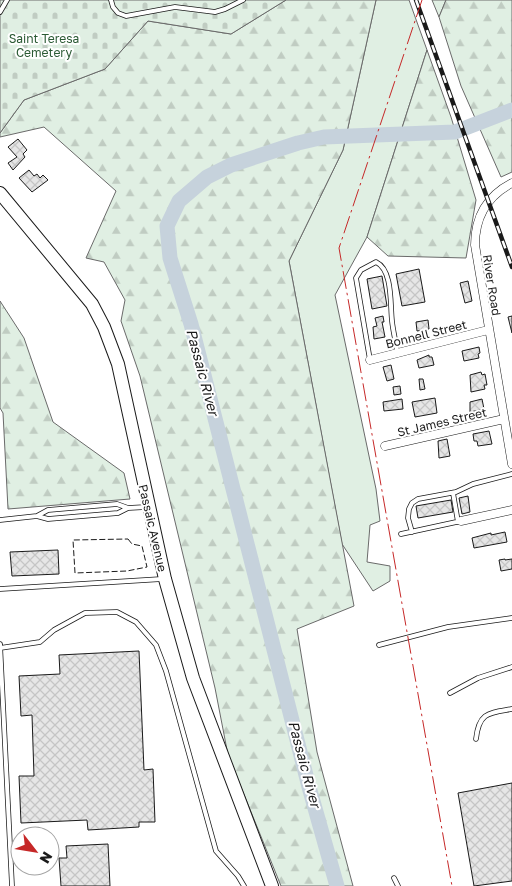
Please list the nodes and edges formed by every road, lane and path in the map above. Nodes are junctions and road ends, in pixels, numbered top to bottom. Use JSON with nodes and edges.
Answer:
{"nodes":[{"id":1,"x":7,"y":0,"type":"edge"},
{"id":2,"x":111,"y":0,"type":"edge"},
{"id":3,"x":243,"y":0,"type":"edge"},
{"id":4,"x":0,"y":12,"type":"edge"},
{"id":5,"x":512,"y":183,"type":"edge"},
{"id":6,"x":0,"y":193,"type":"edge"},
{"id":7,"x":488,"y":330,"type":"junction"},
{"id":8,"x":398,"y":353,"type":"junction"},
{"id":9,"x":370,"y":360,"type":"joint"},
{"id":10,"x":504,"y":419,"type":"junction"},
{"id":11,"x":385,"y":446,"type":"dead end"},
{"id":12,"x":512,"y":464,"type":"edge"},
{"id":13,"x":512,"y":474,"type":"edge"},
{"id":14,"x":453,"y":493,"type":"junction"},
{"id":15,"x":148,"y":507,"type":"junction"},
{"id":16,"x":128,"y":508,"type":"junction"},
{"id":17,"x":512,"y":510,"type":"edge"},
{"id":18,"x":37,"y":516,"type":"junction"},
{"id":19,"x":0,"y":520,"type":"edge"},
{"id":20,"x":459,"y":521,"type":"junction"},
{"id":21,"x":412,"y":532,"type":"junction"},
{"id":22,"x":401,"y":534,"type":"dead end"},
{"id":23,"x":165,"y":579,"type":"junction"},
{"id":24,"x":0,"y":589,"type":"edge"},
{"id":25,"x":512,"y":618,"type":"edge"},
{"id":26,"x":379,"y":645,"type":"dead end"},
{"id":27,"x":0,"y":646,"type":"edge"},
{"id":28,"x":512,"y":667,"type":"edge"},
{"id":29,"x":0,"y":681,"type":"edge"},
{"id":30,"x":450,"y":693,"type":"dead end"},
{"id":31,"x":512,"y":709,"type":"edge"},
{"id":32,"x":476,"y":739,"type":"dead end"},
{"id":33,"x":394,"y":878,"type":"dead end"},
{"id":34,"x":12,"y":886,"type":"edge"},
{"id":35,"x":244,"y":886,"type":"edge"},
{"id":36,"x":272,"y":886,"type":"edge"},
{"id":37,"x":398,"y":886,"type":"edge"}],
"edges":[{"from":1,"to":4,"type":"lane"},
{"from":2,"to":3,"type":"lane"},
{"from":5,"to":7,"type":"street","name":"River Road"},
{"from":6,"to":15,"type":"main road","name":"Passaic Avenue"},
{"from":7,"to":8,"type":"street","name":"Bonnell Street"},
{"from":7,"to":10,"type":"street","name":"River Road"},
{"from":8,"to":9,"type":"street","name":"Bonnell Street"},
{"from":8,"to":9,"type":"lane"},
{"from":10,"to":11,"type":"street","name":"St James Street"},
{"from":10,"to":12,"type":"street","name":"River Road"},
{"from":13,"to":14,"type":"lane"},
{"from":14,"to":20,"type":"lane"},
{"from":14,"to":21,"type":"lane"},
{"from":15,"to":16,"type":"lane"},
{"from":15,"to":23,"type":"main road","name":"Passaic Avenue"},
{"from":16,"to":18,"type":"lane"},
{"from":16,"to":18,"type":"lane"},
{"from":17,"to":20,"type":"street"},
{"from":18,"to":19,"type":"lane"},
{"from":20,"to":21,"type":"lane"},
{"from":21,"to":22,"type":"lane"},
{"from":23,"to":24,"type":"lane"},
{"from":23,"to":36,"type":"main road","name":"Passaic Avenue"},
{"from":25,"to":26,"type":"lane"},
{"from":27,"to":29,"type":"lane"},
{"from":27,"to":35,"type":"lane"},
{"from":28,"to":30,"type":"lane"},
{"from":29,"to":34,"type":"lane"},
{"from":31,"to":32,"type":"lane"},
{"from":33,"to":37,"type":"lane"}]}
